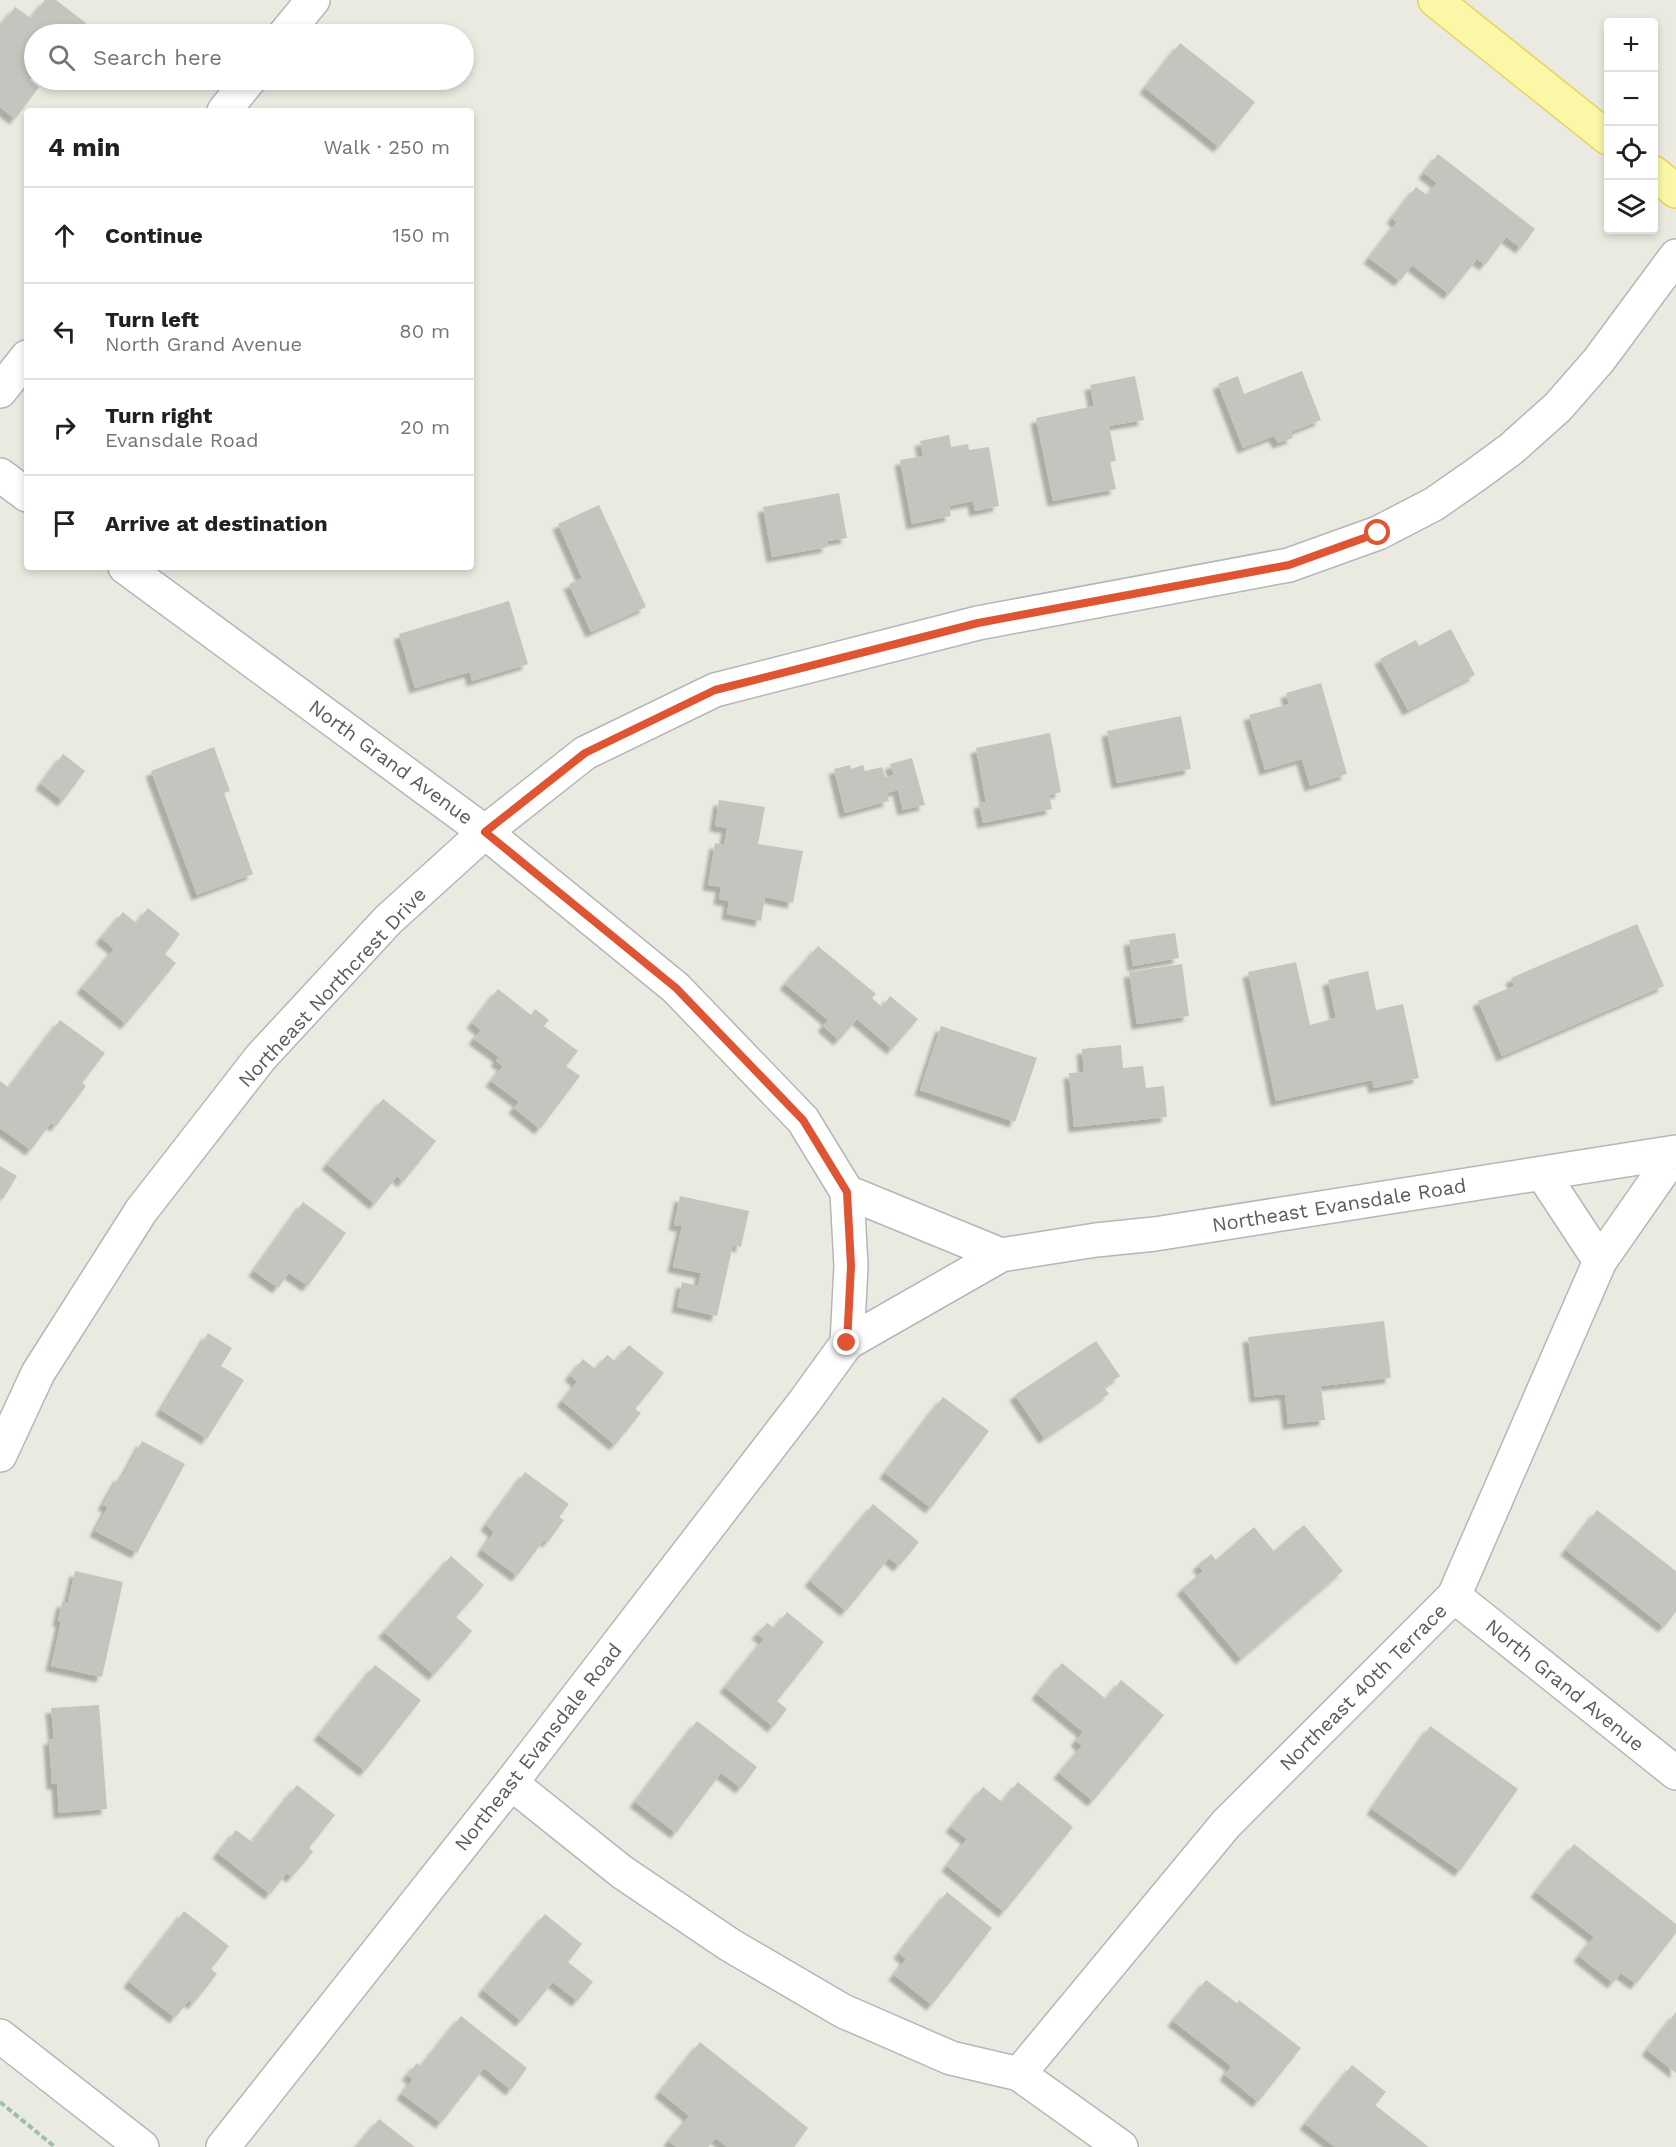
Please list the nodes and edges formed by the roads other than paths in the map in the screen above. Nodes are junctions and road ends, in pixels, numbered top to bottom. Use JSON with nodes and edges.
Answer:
{"nodes":[{"id":1,"x":313,"y":0,"type":"edge"},
{"id":2,"x":1435,"y":0,"type":"edge"},
{"id":3,"x":293,"y":24,"type":"edge"},
{"id":4,"x":241,"y":90,"type":"edge"},
{"id":5,"x":226,"y":108,"type":"edge"},
{"id":6,"x":1604,"y":135,"type":"edge"},
{"id":7,"x":1658,"y":177,"type":"edge"},
{"id":8,"x":1676,"y":191,"type":"edge"},
{"id":9,"x":1676,"y":256,"type":"edge"},
{"id":10,"x":24,"y":361,"type":"edge"},
{"id":11,"x":0,"y":391,"type":"edge"},
{"id":12,"x":0,"y":475,"type":"edge"},
{"id":13,"x":24,"y":493,"type":"edge"},
{"id":14,"x":129,"y":570,"type":"edge"},
{"id":15,"x":485,"y":832,"type":"junction"},
{"id":16,"x":1676,"y":1152,"type":"edge"},
{"id":17,"x":1542,"y":1173,"type":"junction"},
{"id":18,"x":847,"y":1192,"type":"junction"},
{"id":19,"x":1001,"y":1255,"type":"junction"},
{"id":20,"x":1600,"y":1261,"type":"junction"},
{"id":21,"x":847,"y":1343,"type":"junction"},
{"id":22,"x":0,"y":1455,"type":"edge"},
{"id":23,"x":1454,"y":1596,"type":"junction"},
{"id":24,"x":1676,"y":1773,"type":"edge"},
{"id":25,"x":511,"y":1783,"type":"junction"},
{"id":26,"x":0,"y":2036,"type":"edge"},
{"id":27,"x":1019,"y":2074,"type":"junction"},
{"id":28,"x":142,"y":2147,"type":"edge"},
{"id":29,"x":223,"y":2147,"type":"edge"},
{"id":30,"x":1121,"y":2147,"type":"edge"}],
"edges":[{"from":1,"to":3,"type":"street"},
{"from":2,"to":6,"type":"main road"},
{"from":4,"to":5,"type":"street"},
{"from":7,"to":8,"type":"main road"},
{"from":9,"to":15,"type":"street","name":"Northeast Northcrest Drive"},
{"from":10,"to":11,"type":"street"},
{"from":12,"to":13,"type":"street"},
{"from":14,"to":15,"type":"street","name":"North Grand Avenue"},
{"from":15,"to":18,"type":"street","name":"North Grand Avenue"},
{"from":15,"to":22,"type":"street","name":"Northeast Northcrest Drive"},
{"from":16,"to":17,"type":"street","name":"Northeast Evansdale Road"},
{"from":16,"to":20,"type":"street","name":"Northeast 40th Terrace"},
{"from":17,"to":19,"type":"street","name":"Northeast Evansdale Road"},
{"from":17,"to":20,"type":"street"},
{"from":18,"to":19,"type":"street"},
{"from":18,"to":21,"type":"street"},
{"from":19,"to":21,"type":"street"},
{"from":20,"to":23,"type":"street","name":"Northeast 40th Terrace"},
{"from":21,"to":25,"type":"street","name":"Northeast Evansdale Road"},
{"from":23,"to":24,"type":"street","name":"North Grand Avenue"},
{"from":23,"to":27,"type":"street","name":"Northeast 40th Terrace"},
{"from":25,"to":27,"type":"street"},
{"from":25,"to":29,"type":"street","name":"Northeast Evansdale Road"},
{"from":26,"to":28,"type":"street"},
{"from":27,"to":30,"type":"street"}]}
